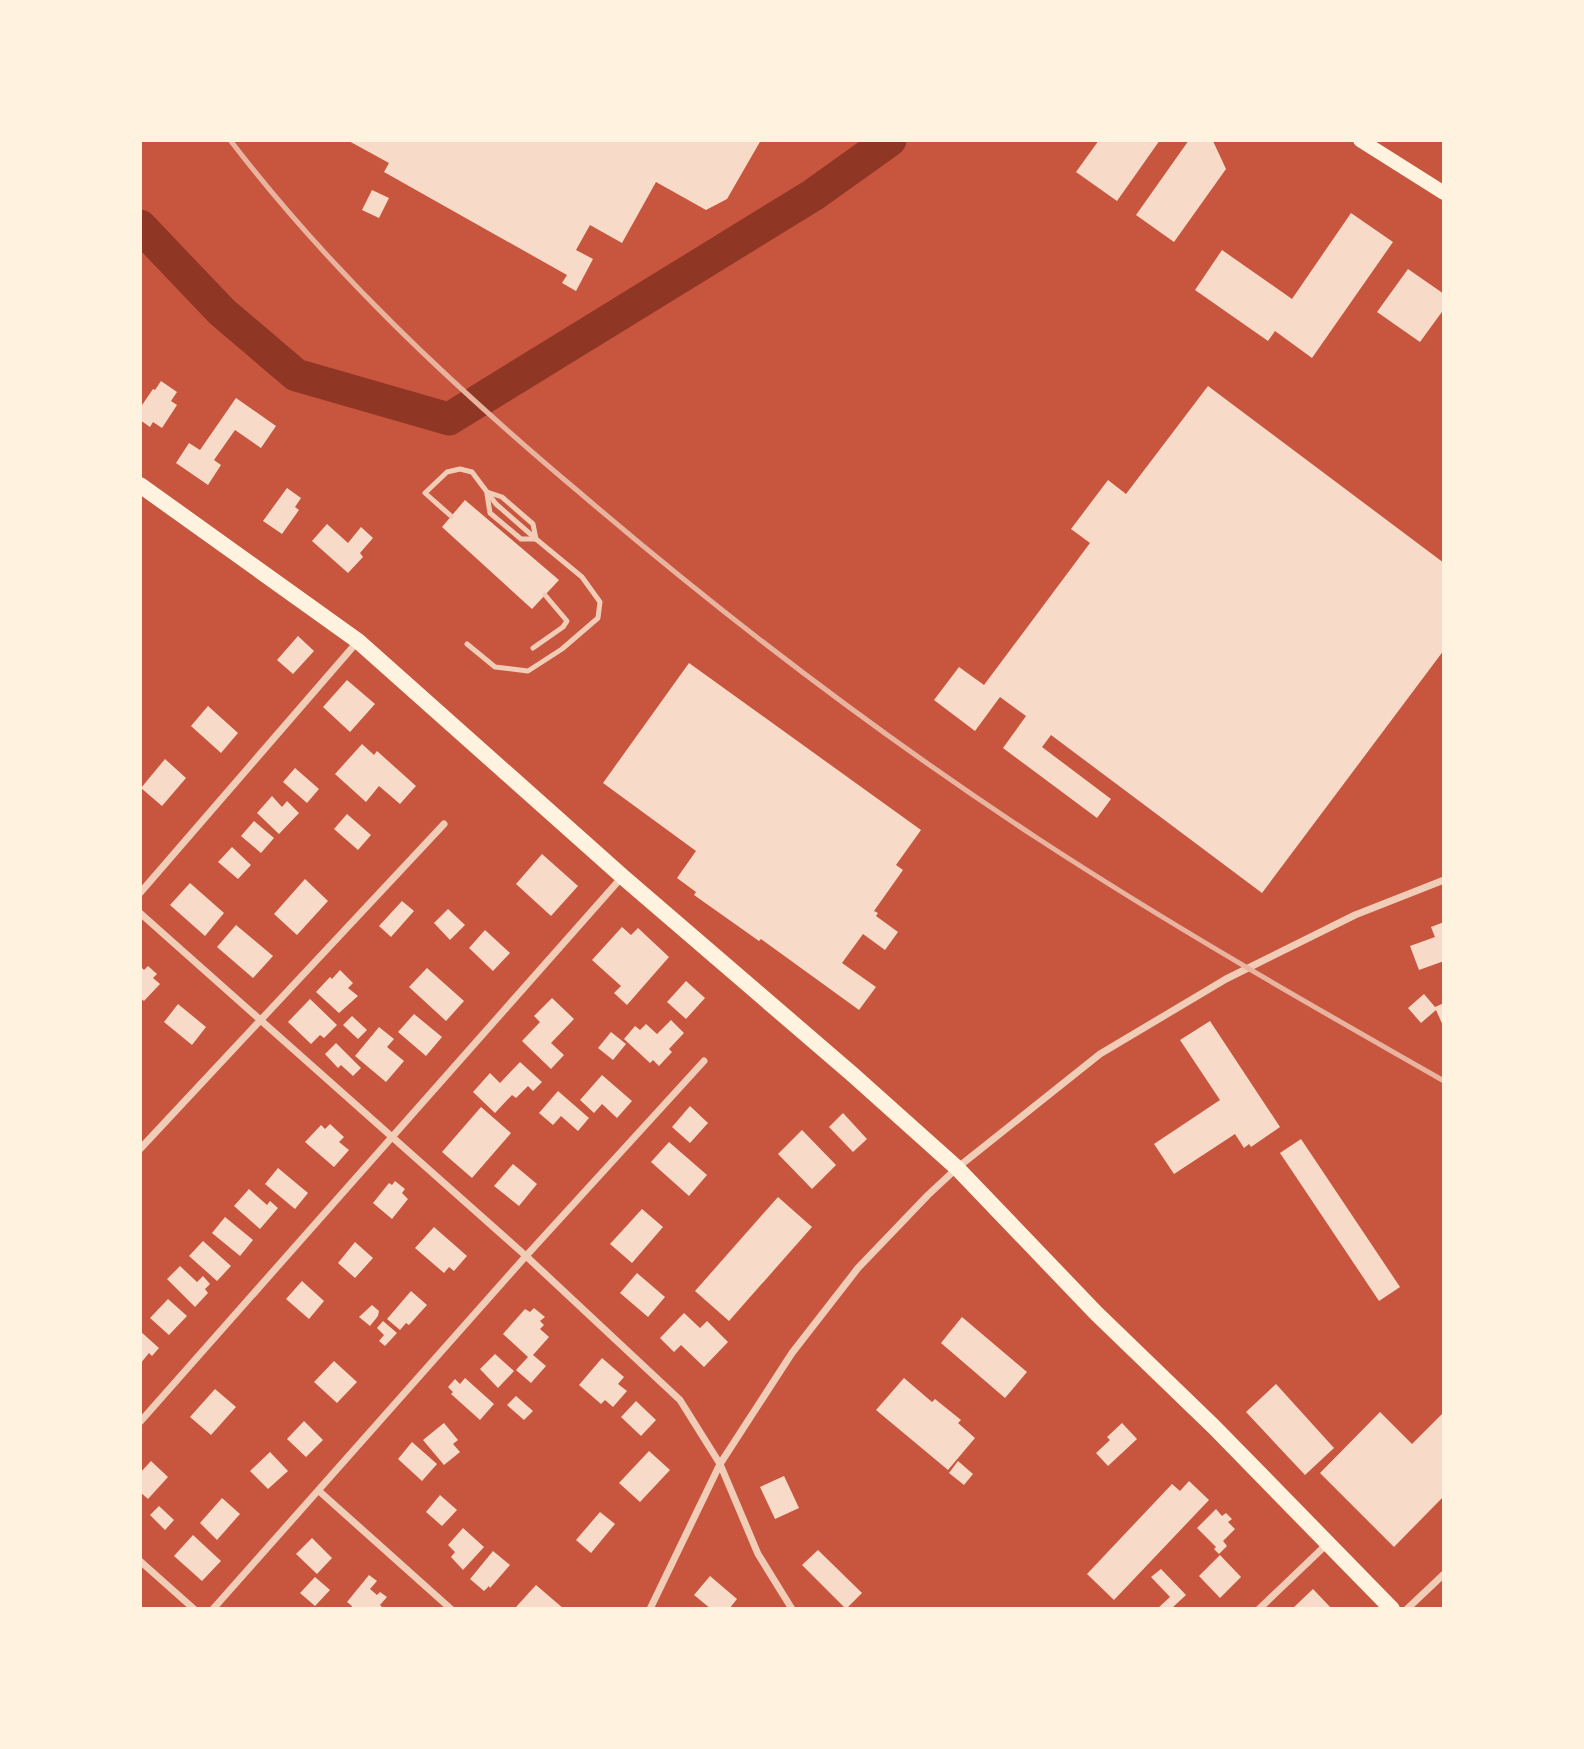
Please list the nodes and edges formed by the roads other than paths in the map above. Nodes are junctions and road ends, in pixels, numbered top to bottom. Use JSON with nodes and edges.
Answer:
{"nodes":[{"id":1,"x":1360,"y":140,"type":"edge"},
{"id":2,"x":1444,"y":192,"type":"edge"},
{"id":3,"x":140,"y":485,"type":"edge"},
{"id":4,"x":487,"y":492,"type":"junction"},
{"id":5,"x":451,"y":516,"type":"dead end"},
{"id":6,"x":536,"y":539,"type":"junction"},
{"id":7,"x":545,"y":595,"type":"dead end"},
{"id":8,"x":358,"y":641,"type":"junction"},
{"id":9,"x":467,"y":644,"type":"dead end"},
{"id":10,"x":533,"y":648,"type":"dead end"},
{"id":11,"x":444,"y":824,"type":"dead end"},
{"id":12,"x":623,"y":877,"type":"junction"},
{"id":13,"x":1444,"y":880,"type":"edge"},
{"id":14,"x":140,"y":893,"type":"edge"},
{"id":15,"x":140,"y":913,"type":"edge"},
{"id":16,"x":261,"y":1020,"type":"junction"},
{"id":17,"x":704,"y":1060,"type":"dead end"},
{"id":18,"x":393,"y":1138,"type":"junction"},
{"id":19,"x":140,"y":1149,"type":"edge"},
{"id":20,"x":957,"y":1168,"type":"junction"},
{"id":21,"x":526,"y":1256,"type":"junction"},
{"id":22,"x":140,"y":1422,"type":"edge"},
{"id":23,"x":720,"y":1464,"type":"junction"},
{"id":24,"x":319,"y":1491,"type":"junction"},
{"id":25,"x":1327,"y":1543,"type":"junction"},
{"id":26,"x":140,"y":1562,"type":"edge"},
{"id":27,"x":1444,"y":1574,"type":"edge"},
{"id":28,"x":194,"y":1609,"type":"edge"},
{"id":29,"x":213,"y":1609,"type":"edge"},
{"id":30,"x":451,"y":1609,"type":"edge"},
{"id":31,"x":650,"y":1609,"type":"edge"},
{"id":32,"x":792,"y":1609,"type":"edge"},
{"id":33,"x":1259,"y":1609,"type":"edge"},
{"id":34,"x":1392,"y":1609,"type":"edge"},
{"id":35,"x":1407,"y":1609,"type":"edge"}],
"edges":[{"from":1,"to":2,"type":"main road"},
{"from":3,"to":8,"type":"highway"},
{"from":4,"to":5,"type":"lane"},
{"from":4,"to":6,"type":"lane"},
{"from":4,"to":6,"type":"lane"},
{"from":6,"to":9,"type":"lane"},
{"from":7,"to":10,"type":"lane"},
{"from":8,"to":12,"type":"highway"},
{"from":8,"to":14,"type":"street"},
{"from":11,"to":16,"type":"street"},
{"from":12,"to":18,"type":"street"},
{"from":12,"to":20,"type":"highway"},
{"from":13,"to":20,"type":"street"},
{"from":15,"to":16,"type":"street"},
{"from":16,"to":18,"type":"street"},
{"from":16,"to":19,"type":"street"},
{"from":17,"to":21,"type":"street"},
{"from":18,"to":21,"type":"street"},
{"from":18,"to":22,"type":"street"},
{"from":20,"to":23,"type":"street"},
{"from":20,"to":25,"type":"highway"},
{"from":21,"to":23,"type":"street"},
{"from":21,"to":24,"type":"street"},
{"from":23,"to":31,"type":"street"},
{"from":23,"to":32,"type":"street"},
{"from":24,"to":29,"type":"street"},
{"from":24,"to":30,"type":"street"},
{"from":25,"to":33,"type":"street"},
{"from":25,"to":34,"type":"highway"},
{"from":26,"to":28,"type":"street"},
{"from":27,"to":35,"type":"street"}]}
